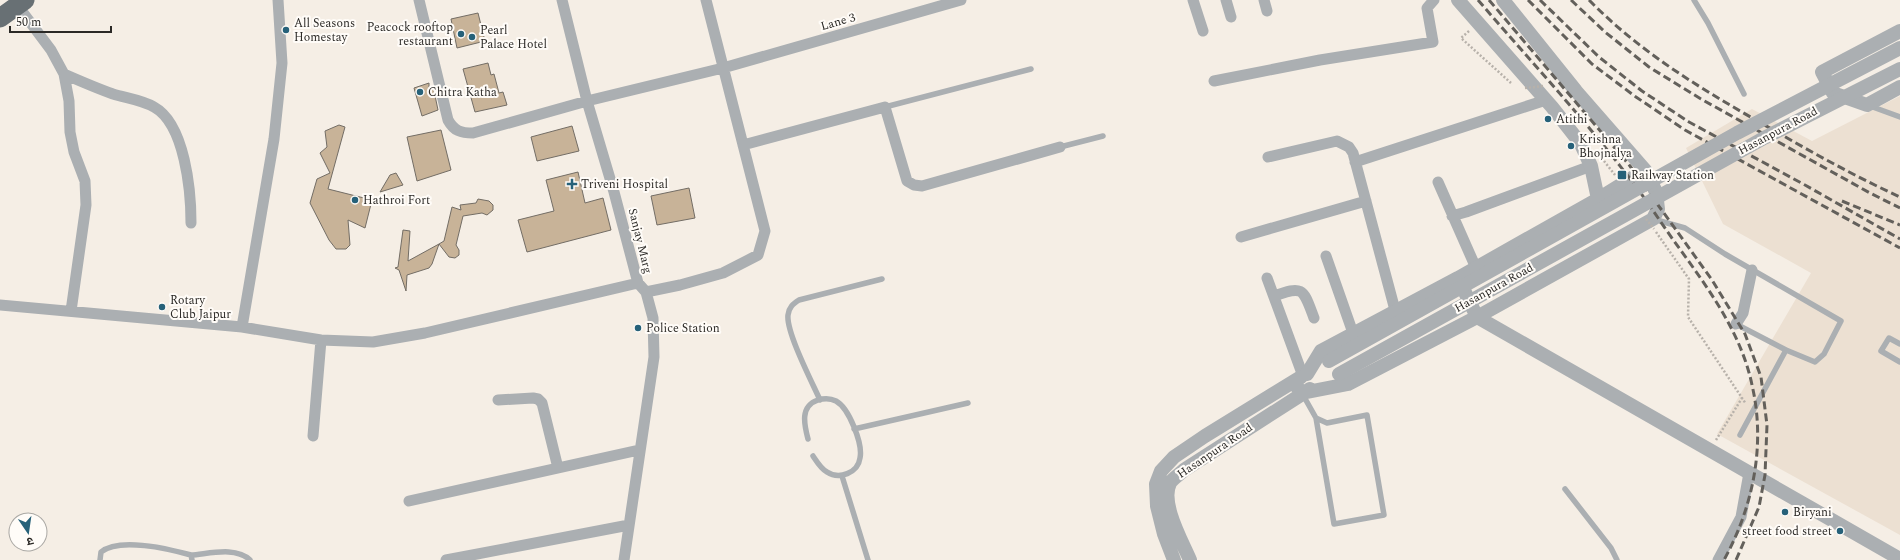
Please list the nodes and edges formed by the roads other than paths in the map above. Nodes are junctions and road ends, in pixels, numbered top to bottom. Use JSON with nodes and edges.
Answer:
{"nodes":[{"id":1,"x":278,"y":0,"type":"edge"},
{"id":2,"x":419,"y":0,"type":"edge"},
{"id":3,"x":562,"y":0,"type":"edge"},
{"id":4,"x":706,"y":0,"type":"edge"},
{"id":5,"x":961,"y":0,"type":"edge"},
{"id":6,"x":1194,"y":0,"type":"edge"},
{"id":7,"x":1226,"y":0,"type":"edge"},
{"id":8,"x":1434,"y":0,"type":"edge"},
{"id":9,"x":1458,"y":0,"type":"edge"},
{"id":10,"x":1503,"y":0,"type":"edge"},
{"id":11,"x":1701,"y":0,"type":"edge"},
{"id":12,"x":1694,"y":1,"type":"edge"},
{"id":13,"x":21,"y":3,"type":"edge"},
{"id":14,"x":1231,"y":17,"type":"dead end"},
{"id":15,"x":0,"y":18,"type":"edge"},
{"id":16,"x":1203,"y":31,"type":"dead end"},
{"id":17,"x":1900,"y":31,"type":"edge"},
{"id":18,"x":1900,"y":48,"type":"edge"},
{"id":19,"x":723,"y":68,"type":"junction"},
{"id":20,"x":1031,"y":69,"type":"dead end"},
{"id":21,"x":1900,"y":69,"type":"edge"},
{"id":22,"x":64,"y":74,"type":"junction"},
{"id":23,"x":1214,"y":81,"type":"dead end"},
{"id":24,"x":1900,"y":87,"type":"edge"},
{"id":25,"x":1744,"y":94,"type":"dead end"},
{"id":26,"x":1546,"y":100,"type":"junction"},
{"id":27,"x":587,"y":101,"type":"junction"},
{"id":28,"x":1867,"y":104,"type":"junction"},
{"id":29,"x":885,"y":107,"type":"junction"},
{"id":30,"x":1900,"y":117,"type":"edge"},
{"id":31,"x":1103,"y":136,"type":"dead end"},
{"id":32,"x":743,"y":145,"type":"junction"},
{"id":33,"x":1060,"y":148,"type":"joint"},
{"id":34,"x":1268,"y":157,"type":"dead end"},
{"id":35,"x":1355,"y":162,"type":"junction"},
{"id":36,"x":1591,"y":166,"type":"junction"},
{"id":37,"x":1645,"y":170,"type":"junction"},
{"id":38,"x":1438,"y":182,"type":"dead end"},
{"id":39,"x":1598,"y":199,"type":"junction"},
{"id":40,"x":1366,"y":201,"type":"junction"},
{"id":41,"x":1452,"y":216,"type":"junction"},
{"id":42,"x":191,"y":223,"type":"dead end"},
{"id":43,"x":1654,"y":224,"type":"junction"},
{"id":44,"x":1241,"y":237,"type":"dead end"},
{"id":45,"x":1326,"y":256,"type":"dead end"},
{"id":46,"x":1473,"y":270,"type":"junction"},
{"id":47,"x":1752,"y":270,"type":"junction"},
{"id":48,"x":1267,"y":278,"type":"dead end"},
{"id":49,"x":1458,"y":278,"type":"junction"},
{"id":50,"x":882,"y":279,"type":"dead end"},
{"id":51,"x":638,"y":283,"type":"junction"},
{"id":52,"x":646,"y":292,"type":"junction"},
{"id":53,"x":1274,"y":296,"type":"junction"},
{"id":54,"x":0,"y":305,"type":"edge"},
{"id":55,"x":1491,"y":309,"type":"junction"},
{"id":56,"x":1395,"y":310,"type":"junction"},
{"id":57,"x":71,"y":311,"type":"junction"},
{"id":58,"x":1477,"y":317,"type":"junction"},
{"id":59,"x":1314,"y":318,"type":"dead end"},
{"id":60,"x":1736,"y":324,"type":"joint"},
{"id":61,"x":242,"y":327,"type":"junction"},
{"id":62,"x":1496,"y":328,"type":"junction"},
{"id":63,"x":1353,"y":333,"type":"junction"},
{"id":64,"x":321,"y":340,"type":"junction"},
{"id":65,"x":1900,"y":344,"type":"edge"},
{"id":66,"x":1786,"y":350,"type":"junction"},
{"id":67,"x":1900,"y":362,"type":"edge"},
{"id":68,"x":1301,"y":377,"type":"junction"},
{"id":69,"x":1302,"y":393,"type":"junction"},
{"id":70,"x":498,"y":400,"type":"dead end"},
{"id":71,"x":820,"y":400,"type":"junction"},
{"id":72,"x":968,"y":403,"type":"dead end"},
{"id":73,"x":1316,"y":418,"type":"junction"},
{"id":74,"x":854,"y":429,"type":"junction"},
{"id":75,"x":1740,"y":435,"type":"dead end"},
{"id":76,"x":313,"y":436,"type":"dead end"},
{"id":77,"x":808,"y":439,"type":"dead end"},
{"id":78,"x":639,"y":450,"type":"junction"},
{"id":79,"x":813,"y":456,"type":"dead end"},
{"id":80,"x":558,"y":468,"type":"junction"},
{"id":81,"x":1749,"y":473,"type":"junction"},
{"id":82,"x":842,"y":476,"type":"junction"},
{"id":83,"x":1565,"y":489,"type":"dead end"},
{"id":84,"x":409,"y":501,"type":"dead end"},
{"id":85,"x":629,"y":525,"type":"junction"},
{"id":86,"x":191,"y":558,"type":"edge"},
{"id":87,"x":1900,"y":558,"type":"edge"},
{"id":88,"x":100,"y":560,"type":"edge"},
{"id":89,"x":250,"y":560,"type":"edge"},
{"id":90,"x":446,"y":560,"type":"edge"},
{"id":91,"x":624,"y":560,"type":"edge"},
{"id":92,"x":868,"y":560,"type":"edge"},
{"id":93,"x":1174,"y":560,"type":"edge"},
{"id":94,"x":1190,"y":560,"type":"edge"},
{"id":95,"x":1616,"y":560,"type":"edge"},
{"id":96,"x":1718,"y":560,"type":"edge"}],
"edges":[{"from":1,"to":61,"type":"street"},
{"from":2,"to":27,"type":"street","name":"Lane 3"},
{"from":3,"to":27,"type":"street","name":"Sanjay Marg"},
{"from":4,"to":19,"type":"street"},
{"from":5,"to":19,"type":"street","name":"Lane 3"},
{"from":6,"to":16,"type":"street"},
{"from":7,"to":14,"type":"street"},
{"from":8,"to":23,"type":"street"},
{"from":9,"to":26,"type":"street"},
{"from":10,"to":37,"type":"street"},
{"from":11,"to":12,"type":"lane"},
{"from":12,"to":25,"type":"lane"},
{"from":13,"to":15,"type":"highway"},
{"from":13,"to":22,"type":"street"},
{"from":17,"to":28,"type":"street"},
{"from":18,"to":68,"type":"street","name":"Hasanpura Road","bridge":true},
{"from":19,"to":27,"type":"street","name":"Lane 3"},
{"from":19,"to":32,"type":"street"},
{"from":20,"to":29,"type":"lane"},
{"from":21,"to":69,"type":"street","name":"Hasanpura Road","bridge":true},
{"from":22,"to":42,"type":"street"},
{"from":22,"to":57,"type":"street"},
{"from":24,"to":28,"type":"street"},
{"from":26,"to":35,"type":"street"},
{"from":26,"to":36,"type":"street"},
{"from":27,"to":51,"type":"street","name":"Sanjay Marg"},
{"from":28,"to":30,"type":"lane"},
{"from":29,"to":32,"type":"street"},
{"from":29,"to":33,"type":"street"},
{"from":31,"to":33,"type":"lane"},
{"from":32,"to":52,"type":"street"},
{"from":34,"to":35,"type":"street"},
{"from":35,"to":40,"type":"street"},
{"from":36,"to":39,"type":"street"},
{"from":36,"to":41,"type":"street"},
{"from":37,"to":39,"type":"street"},
{"from":37,"to":43,"type":"street"},
{"from":38,"to":41,"type":"street"},
{"from":39,"to":46,"type":"street"},
{"from":40,"to":44,"type":"street"},
{"from":40,"to":56,"type":"street"},
{"from":41,"to":46,"type":"street"},
{"from":43,"to":47,"type":"lane"},
{"from":43,"to":55,"type":"street"},
{"from":45,"to":63,"type":"street"},
{"from":46,"to":49,"type":"street"},
{"from":46,"to":55,"type":"street"},
{"from":47,"to":60,"type":"street"},
{"from":47,"to":66,"type":"lane"},
{"from":48,"to":53,"type":"street"},
{"from":49,"to":56,"type":"street"},
{"from":49,"to":58,"type":"street"},
{"from":50,"to":71,"type":"lane"},
{"from":51,"to":52,"type":"street","name":"Sanjay Marg"},
{"from":51,"to":64,"type":"street"},
{"from":52,"to":78,"type":"street","name":"Sanjay Marg"},
{"from":53,"to":59,"type":"street"},
{"from":53,"to":68,"type":"street"},
{"from":54,"to":57,"type":"street"},
{"from":55,"to":58,"type":"street"},
{"from":55,"to":62,"type":"street"},
{"from":56,"to":63,"type":"street"},
{"from":57,"to":61,"type":"street"},
{"from":58,"to":62,"type":"street"},
{"from":58,"to":69,"type":"street"},
{"from":60,"to":66,"type":"lane"},
{"from":61,"to":64,"type":"street"},
{"from":62,"to":81,"type":"street"},
{"from":63,"to":68,"type":"street"},
{"from":64,"to":76,"type":"street"},
{"from":65,"to":67,"type":"lane"},
{"from":66,"to":75,"type":"lane"},
{"from":68,"to":69,"type":"street"},
{"from":68,"to":93,"type":"street","name":"Hasanpura Road"},
{"from":69,"to":73,"type":"lane"},
{"from":69,"to":94,"type":"street","name":"Hasanpura Road"},
{"from":70,"to":80,"type":"street"},
{"from":71,"to":74,"type":"lane"},
{"from":71,"to":77,"type":"lane"},
{"from":72,"to":74,"type":"lane"},
{"from":73,"to":73,"type":"lane"},
{"from":74,"to":82,"type":"lane"},
{"from":78,"to":80,"type":"street"},
{"from":78,"to":85,"type":"street","name":"Sanjay Marg"},
{"from":79,"to":82,"type":"lane"},
{"from":80,"to":84,"type":"street"},
{"from":81,"to":87,"type":"street"},
{"from":81,"to":96,"type":"street"},
{"from":82,"to":92,"type":"lane"},
{"from":83,"to":95,"type":"lane"},
{"from":85,"to":90,"type":"street"},
{"from":85,"to":91,"type":"street","name":"Sanjay Marg"},
{"from":86,"to":88,"type":"lane"},
{"from":86,"to":89,"type":"lane"}]}
